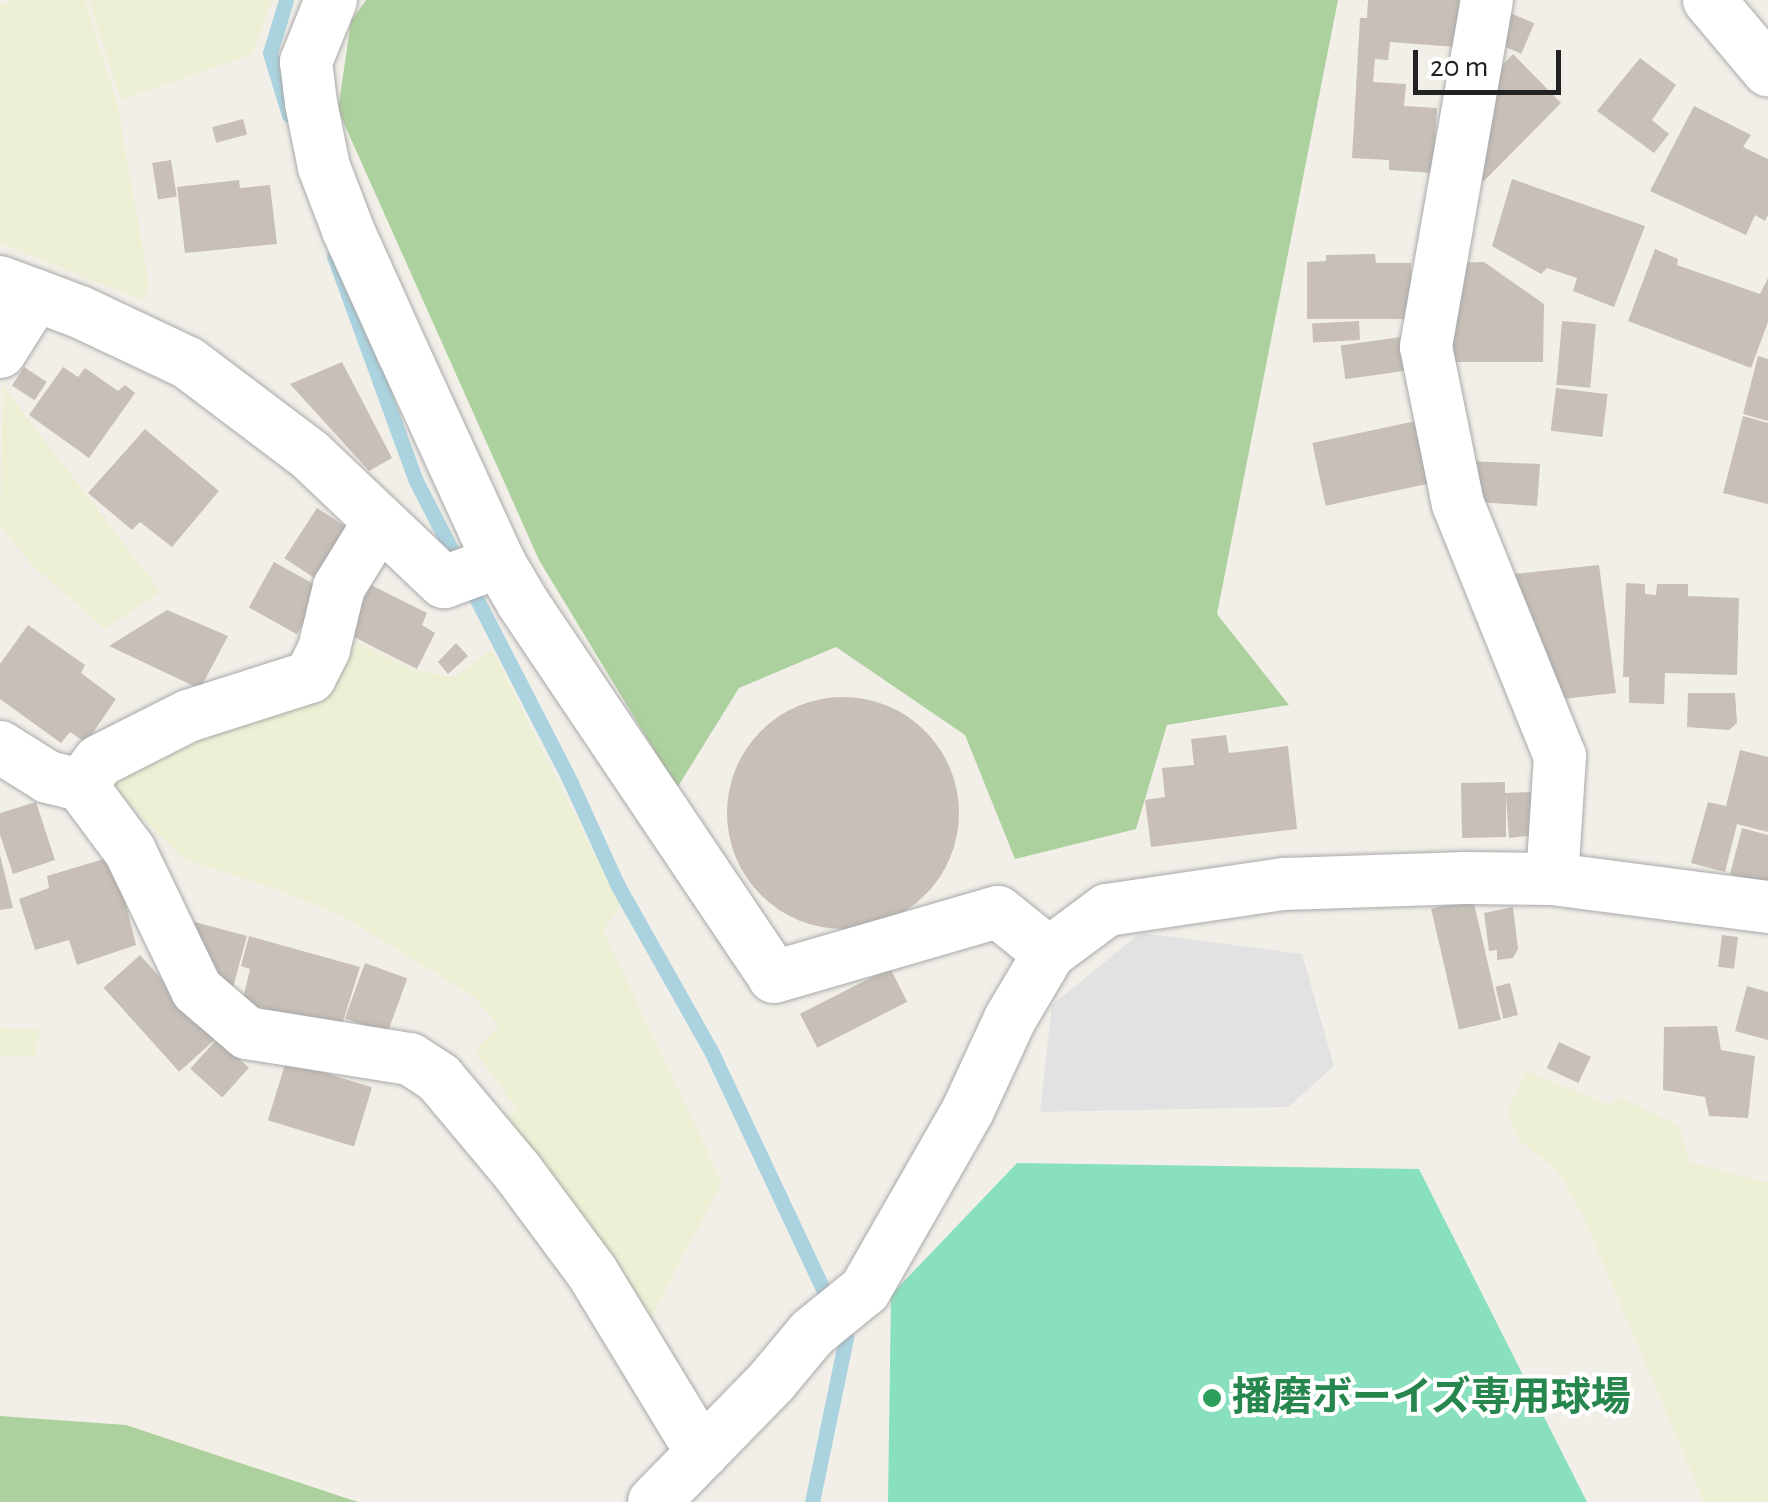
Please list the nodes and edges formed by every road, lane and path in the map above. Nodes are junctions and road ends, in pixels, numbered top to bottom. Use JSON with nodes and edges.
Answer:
{"nodes":[{"id":1,"x":330,"y":0,"type":"edge"},
{"id":2,"x":1487,"y":0,"type":"edge"},
{"id":3,"x":1708,"y":0,"type":"edge"},
{"id":4,"x":1768,"y":70,"type":"edge"},
{"id":5,"x":18,"y":289,"type":"edge"},
{"id":6,"x":0,"y":352,"type":"edge"},
{"id":7,"x":379,"y":522,"type":"junction"},
{"id":8,"x":498,"y":562,"type":"junction"},
{"id":9,"x":0,"y":747,"type":"edge"},
{"id":10,"x":81,"y":785,"type":"junction"},
{"id":11,"x":1552,"y":879,"type":"junction"},
{"id":12,"x":1768,"y":907,"type":"edge"},
{"id":13,"x":1049,"y":952,"type":"junction"},
{"id":14,"x":702,"y":1452,"type":"junction"},
{"id":15,"x":654,"y":1502,"type":"edge"}],
"edges":[{"from":1,"to":8,"type":"street"},
{"from":2,"to":11,"type":"street"},
{"from":3,"to":4,"type":"street"},
{"from":5,"to":6,"type":"street"},
{"from":5,"to":7,"type":"street"},
{"from":7,"to":8,"type":"street"},
{"from":7,"to":10,"type":"street"},
{"from":8,"to":13,"type":"street"},
{"from":9,"to":10,"type":"street"},
{"from":10,"to":14,"type":"street"},
{"from":11,"to":12,"type":"street"},
{"from":11,"to":13,"type":"street"},
{"from":13,"to":14,"type":"street"},
{"from":14,"to":15,"type":"street"}]}
